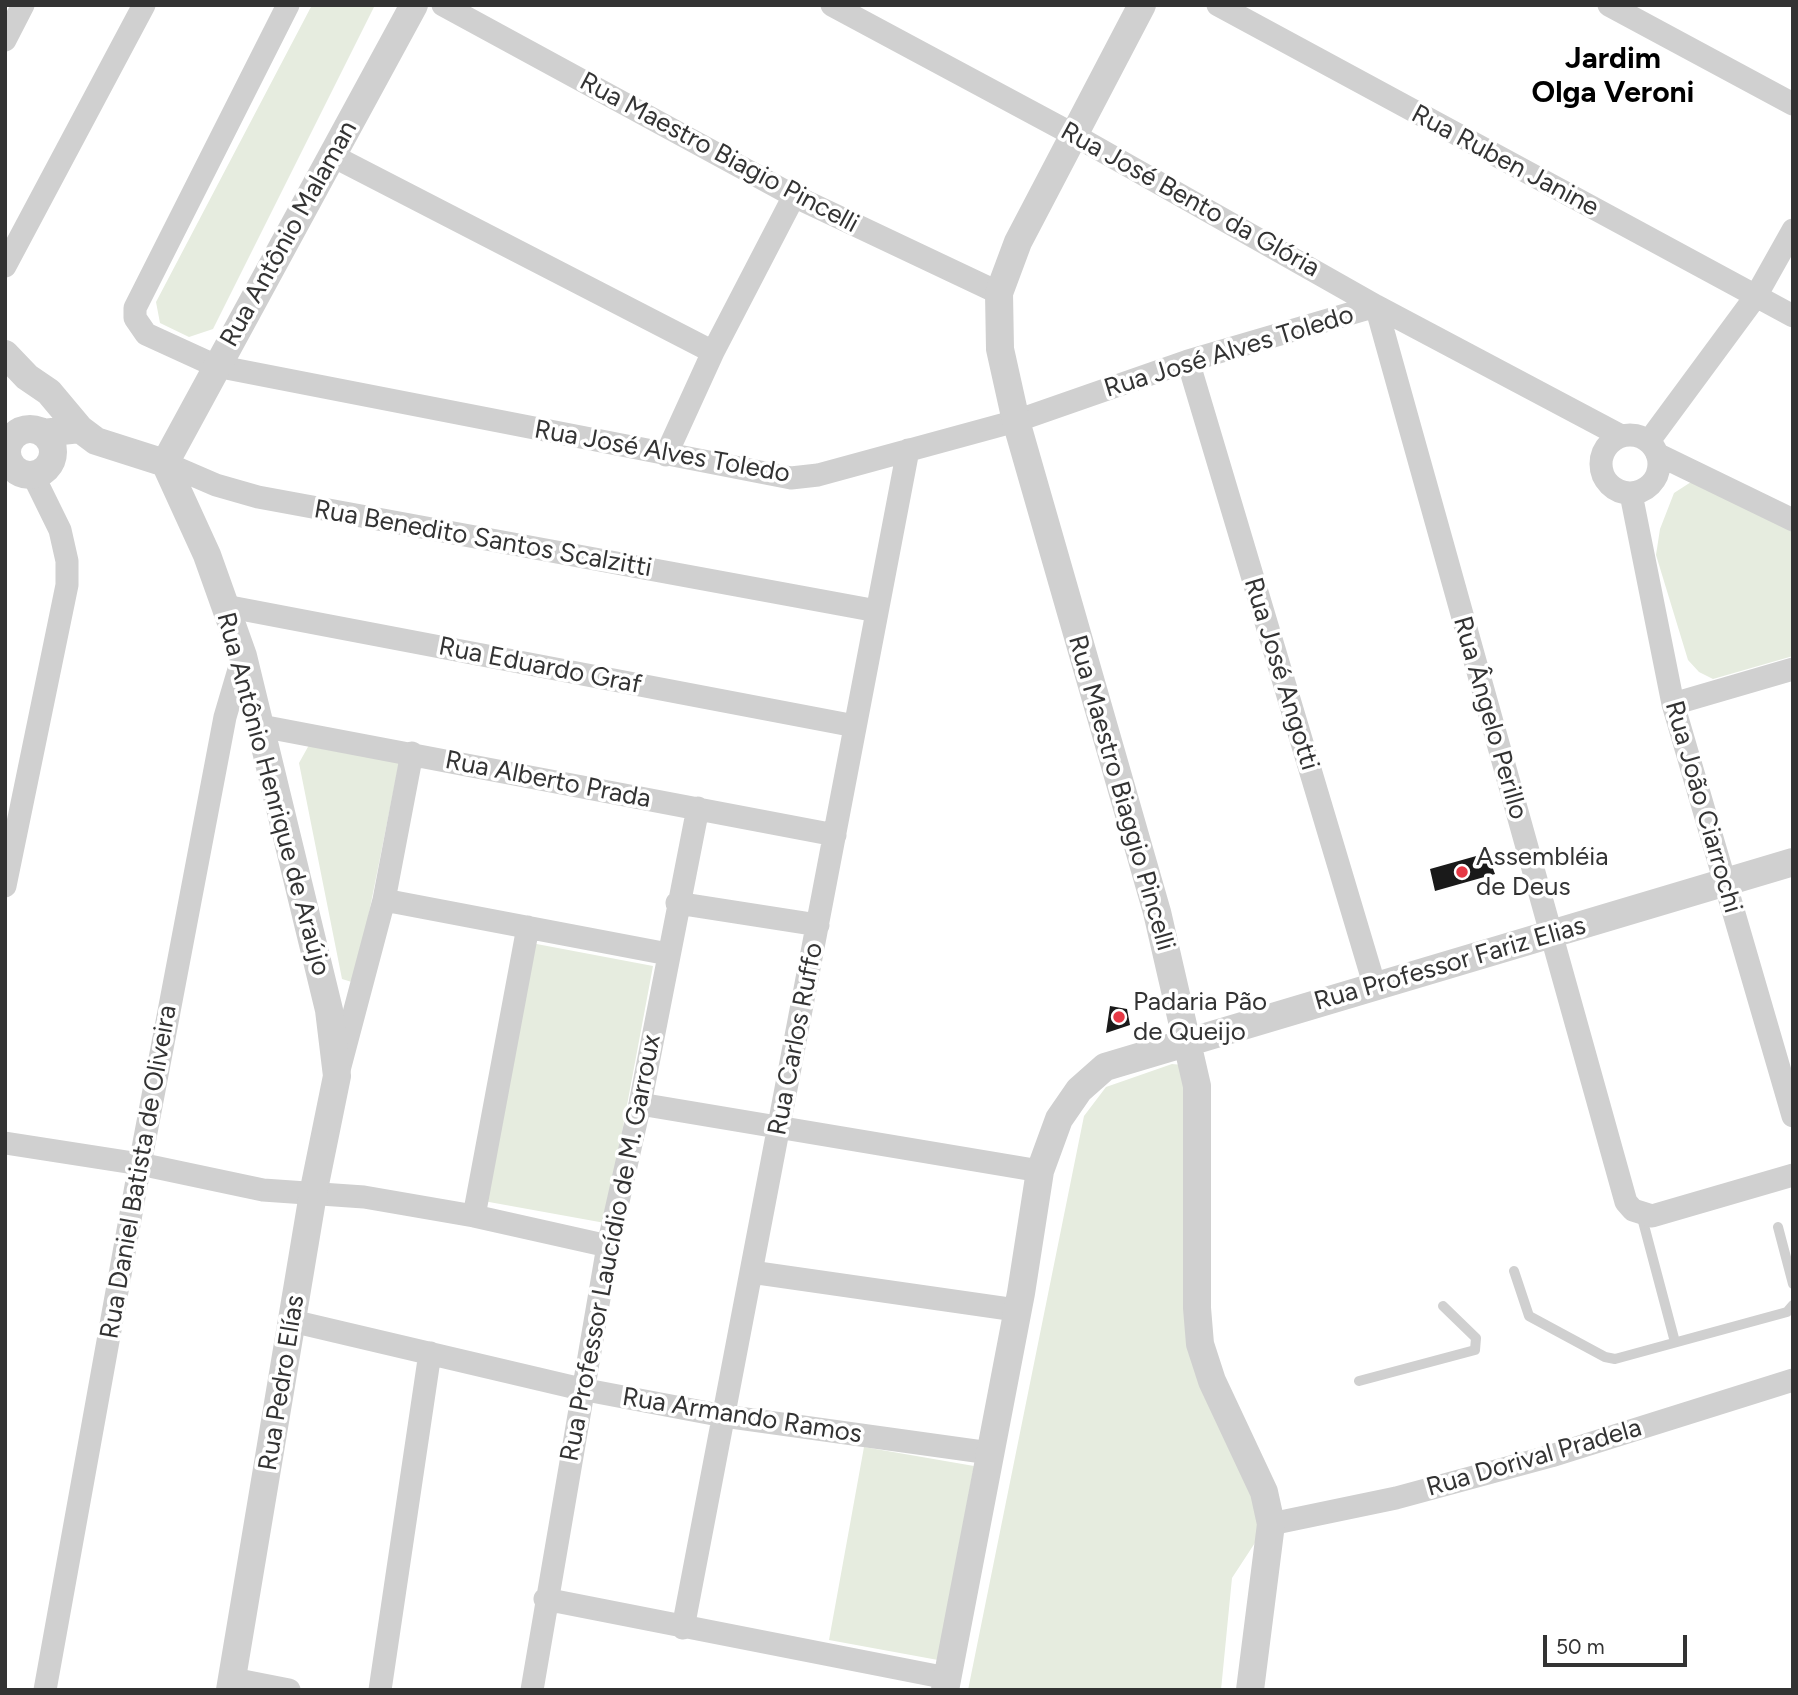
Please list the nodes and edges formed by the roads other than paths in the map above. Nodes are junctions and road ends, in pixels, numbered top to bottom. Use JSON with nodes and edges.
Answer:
{"nodes":[{"id":1,"x":23,"y":5,"type":"edge"},
{"id":2,"x":144,"y":5,"type":"edge"},
{"id":3,"x":288,"y":5,"type":"edge"},
{"id":4,"x":414,"y":5,"type":"edge"},
{"id":5,"x":443,"y":5,"type":"edge"},
{"id":6,"x":832,"y":5,"type":"edge"},
{"id":7,"x":1142,"y":5,"type":"edge"},
{"id":8,"x":1218,"y":5,"type":"edge"},
{"id":9,"x":1609,"y":5,"type":"edge"},
{"id":10,"x":5,"y":40,"type":"edge"},
{"id":11,"x":1793,"y":104,"type":"edge"},
{"id":12,"x":1074,"y":135,"type":"junction"},
{"id":13,"x":333,"y":156,"type":"junction"},
{"id":14,"x":794,"y":196,"type":"junction"},
{"id":15,"x":1793,"y":230,"type":"edge"},
{"id":16,"x":5,"y":266,"type":"edge"},
{"id":17,"x":999,"y":293,"type":"junction"},
{"id":18,"x":1756,"y":296,"type":"junction"},
{"id":19,"x":1376,"y":306,"type":"junction"},
{"id":20,"x":1793,"y":316,"type":"edge"},
{"id":21,"x":713,"y":352,"type":"junction"},
{"id":22,"x":5,"y":354,"type":"edge"},
{"id":23,"x":1188,"y":361,"type":"junction"},
{"id":24,"x":216,"y":366,"type":"junction"},
{"id":25,"x":27,"y":377,"type":"junction"},
{"id":26,"x":1016,"y":421,"type":"junction"},
{"id":27,"x":88,"y":435,"type":"junction"},
{"id":28,"x":1621,"y":436,"type":"junction"},
{"id":29,"x":45,"y":438,"type":"junction"},
{"id":30,"x":6,"y":447,"type":"edge"},
{"id":31,"x":1653,"y":447,"type":"junction"},
{"id":32,"x":908,"y":450,"type":"junction"},
{"id":33,"x":666,"y":455,"type":"junction"},
{"id":34,"x":165,"y":463,"type":"junction"},
{"id":35,"x":33,"y":475,"type":"junction"},
{"id":36,"x":1631,"y":494,"type":"junction"},
{"id":37,"x":1793,"y":520,"type":"edge"},
{"id":38,"x":225,"y":606,"type":"junction"},
{"id":39,"x":877,"y":611,"type":"junction"},
{"id":40,"x":243,"y":656,"type":"junction"},
{"id":41,"x":1793,"y":669,"type":"edge"},
{"id":42,"x":1673,"y":704,"type":"junction"},
{"id":43,"x":261,"y":726,"type":"junction"},
{"id":44,"x":855,"y":726,"type":"junction"},
{"id":45,"x":412,"y":754,"type":"junction"},
{"id":46,"x":698,"y":808,"type":"junction"},
{"id":47,"x":835,"y":835,"type":"junction"},
{"id":48,"x":1793,"y":862,"type":"edge"},
{"id":49,"x":1723,"y":882,"type":"junction"},
{"id":50,"x":5,"y":886,"type":"edge"},
{"id":51,"x":384,"y":900,"type":"junction"},
{"id":52,"x":677,"y":903,"type":"junction"},
{"id":53,"x":817,"y":925,"type":"junction"},
{"id":54,"x":528,"y":927,"type":"junction"},
{"id":55,"x":1550,"y":935,"type":"junction"},
{"id":56,"x":668,"y":954,"type":"junction"},
{"id":57,"x":1375,"y":987,"type":"junction"},
{"id":58,"x":329,"y":1010,"type":"joint"},
{"id":59,"x":1188,"y":1041,"type":"junction"},
{"id":60,"x":337,"y":1076,"type":"junction"},
{"id":61,"x":640,"y":1104,"type":"junction"},
{"id":62,"x":1793,"y":1116,"type":"edge"},
{"id":63,"x":779,"y":1127,"type":"junction"},
{"id":64,"x":5,"y":1143,"type":"edge"},
{"id":65,"x":139,"y":1164,"type":"junction"},
{"id":66,"x":1040,"y":1171,"type":"junction"},
{"id":67,"x":1793,"y":1175,"type":"edge"},
{"id":68,"x":313,"y":1194,"type":"junction"},
{"id":69,"x":1641,"y":1214,"type":"junction"},
{"id":70,"x":474,"y":1216,"type":"junction"},
{"id":71,"x":1777,"y":1227,"type":"dead end"},
{"id":72,"x":608,"y":1246,"type":"junction"},
{"id":73,"x":1514,"y":1271,"type":"dead end"},
{"id":74,"x":751,"y":1272,"type":"junction"},
{"id":75,"x":1793,"y":1284,"type":"edge"},
{"id":76,"x":1793,"y":1305,"type":"edge"},
{"id":77,"x":1443,"y":1306,"type":"dead end"},
{"id":78,"x":1016,"y":1310,"type":"junction"},
{"id":79,"x":292,"y":1321,"type":"junction"},
{"id":80,"x":1675,"y":1342,"type":"junction"},
{"id":81,"x":430,"y":1353,"type":"junction"},
{"id":82,"x":1793,"y":1380,"type":"edge"},
{"id":83,"x":1359,"y":1381,"type":"dead end"},
{"id":84,"x":581,"y":1389,"type":"junction"},
{"id":85,"x":724,"y":1416,"type":"junction"},
{"id":86,"x":989,"y":1453,"type":"junction"},
{"id":87,"x":1271,"y":1524,"type":"junction"},
{"id":88,"x":545,"y":1599,"type":"junction"},
{"id":89,"x":683,"y":1628,"type":"junction"},
{"id":90,"x":232,"y":1684,"type":"edge"},
{"id":91,"x":946,"y":1684,"type":"edge"},
{"id":92,"x":45,"y":1690,"type":"edge"},
{"id":93,"x":289,"y":1690,"type":"edge"},
{"id":94,"x":380,"y":1690,"type":"edge"},
{"id":95,"x":532,"y":1690,"type":"edge"},
{"id":96,"x":1250,"y":1690,"type":"edge"}],
"edges":[{"from":1,"to":10,"type":"street"},
{"from":2,"to":16,"type":"street"},
{"from":3,"to":24,"type":"street","name":"Rua José Alves Toledo"},
{"from":4,"to":13,"type":"street","name":"Rua Antônio Malaman"},
{"from":5,"to":14,"type":"street","name":"Rua Maestro Biagio Pincelli"},
{"from":6,"to":12,"type":"street","name":"Rua José Bento da Glória"},
{"from":7,"to":12,"type":"street","name":"Rua Maestro Biaggio Pincelli"},
{"from":8,"to":18,"type":"street","name":"Rua Ruben Janine"},
{"from":9,"to":11,"type":"street"},
{"from":12,"to":17,"type":"street","name":"Rua Maestro Biaggio Pincelli"},
{"from":12,"to":19,"type":"street","name":"Rua José Bento da Glória"},
{"from":13,"to":21,"type":"street"},
{"from":13,"to":24,"type":"street","name":"Rua Antônio Malaman"},
{"from":14,"to":17,"type":"street","name":"Rua Maestro Biagio Pincelli"},
{"from":14,"to":21,"type":"street"},
{"from":15,"to":18,"type":"street"},
{"from":17,"to":26,"type":"street","name":"Rua Maestro Biaggio Pincelli"},
{"from":18,"to":20,"type":"street","name":"Rua Ruben Janine"},
{"from":18,"to":31,"type":"street"},
{"from":19,"to":23,"type":"street","name":"Rua José Alves Toledo"},
{"from":19,"to":28,"type":"street","name":"Rua José Bento da Glória"},
{"from":19,"to":55,"type":"street","name":"Rua Ângelo Perillo"},
{"from":21,"to":33,"type":"street"},
{"from":22,"to":25,"type":"street"},
{"from":23,"to":26,"type":"street","name":"Rua José Alves Toledo"},
{"from":23,"to":57,"type":"street","name":"Rua José Angotti"},
{"from":24,"to":33,"type":"street","name":"Rua José Alves Toledo"},
{"from":24,"to":34,"type":"street","name":"Rua Antônio Malaman"},
{"from":25,"to":27,"type":"street"},
{"from":25,"to":29,"type":"street"},
{"from":26,"to":32,"type":"street","name":"Rua José Alves Toledo"},
{"from":26,"to":59,"type":"street","name":"Rua Maestro Biaggio Pincelli"},
{"from":27,"to":29,"type":"street","name":"Rua Benedito Santos Scalzitti"},
{"from":27,"to":34,"type":"street","name":"Rua Benedito Santos Scalzitti"},
{"from":28,"to":31,"type":"street"},
{"from":28,"to":36,"type":"street"},
{"from":29,"to":30,"type":"street"},
{"from":29,"to":35,"type":"street"},
{"from":30,"to":35,"type":"street"},
{"from":31,"to":36,"type":"street"},
{"from":31,"to":37,"type":"street"},
{"from":32,"to":33,"type":"street","name":"Rua José Alves Toledo"},
{"from":32,"to":39,"type":"street","name":"Rua Carlos Ruffo"},
{"from":34,"to":38,"type":"street","name":"Rua Antônio Henrique de Araújo"},
{"from":34,"to":39,"type":"street","name":"Rua Benedito Santos Scalzitti"},
{"from":35,"to":50,"type":"street"},
{"from":36,"to":42,"type":"street","name":"Rua João Ciarrochi"},
{"from":38,"to":40,"type":"street","name":"Rua Antônio Henrique de Araújo"},
{"from":38,"to":44,"type":"street","name":"Rua Eduardo Graf"},
{"from":39,"to":44,"type":"street","name":"Rua Carlos Ruffo"},
{"from":40,"to":43,"type":"street","name":"Rua Antônio Henrique de Araújo"},
{"from":40,"to":65,"type":"street","name":"Rua Daniel Batista de Oliveira"},
{"from":41,"to":42,"type":"street"},
{"from":42,"to":49,"type":"street","name":"Rua João Ciarrochi"},
{"from":43,"to":45,"type":"street","name":"Rua Alberto Prada"},
{"from":43,"to":58,"type":"street","name":"Rua Antônio Henrique de Araújo"},
{"from":44,"to":47,"type":"street","name":"Rua Carlos Ruffo"},
{"from":45,"to":46,"type":"street","name":"Rua Alberto Prada"},
{"from":45,"to":51,"type":"street","name":"Rua Pedro Elías"},
{"from":46,"to":47,"type":"street","name":"Rua Alberto Prada"},
{"from":46,"to":52,"type":"street","name":"Rua Professor Laucídio de M. Garroux"},
{"from":47,"to":53,"type":"street","name":"Rua Carlos Ruffo"},
{"from":48,"to":49,"type":"street","name":"Rua Professor Fariz Elias"},
{"from":49,"to":55,"type":"street","name":"Rua Professor Fariz Elias"},
{"from":49,"to":62,"type":"street","name":"Rua João Ciarrochi"},
{"from":51,"to":54,"type":"street"},
{"from":51,"to":60,"type":"street","name":"Rua Pedro Elías"},
{"from":52,"to":53,"type":"street"},
{"from":52,"to":56,"type":"street","name":"Rua Professor Laucídio de M. Garroux"},
{"from":53,"to":63,"type":"street","name":"Rua Carlos Ruffo"},
{"from":54,"to":56,"type":"street"},
{"from":54,"to":70,"type":"street"},
{"from":55,"to":57,"type":"street","name":"Rua Professor Fariz Elias"},
{"from":55,"to":69,"type":"street","name":"Rua Ângelo Perillo"},
{"from":56,"to":61,"type":"street","name":"Rua Professor Laucídio de M. Garroux"},
{"from":57,"to":59,"type":"street","name":"Rua Professor Fariz Elias"},
{"from":58,"to":60,"type":"street","name":"Rua Pedro Elías"},
{"from":59,"to":66,"type":"street","name":"Rua Professor Fariz Elias"},
{"from":59,"to":87,"type":"street","name":"Rua Maestro Biaggio Pincelli"},
{"from":60,"to":68,"type":"street","name":"Rua Pedro Elías"},
{"from":61,"to":63,"type":"street"},
{"from":61,"to":72,"type":"street","name":"Rua Professor Laucídio de M. Garroux"},
{"from":63,"to":66,"type":"street"},
{"from":63,"to":74,"type":"street","name":"Rua Carlos Ruffo"},
{"from":64,"to":65,"type":"street"},
{"from":65,"to":68,"type":"street"},
{"from":65,"to":92,"type":"street","name":"Rua Daniel Batista de Oliveira"},
{"from":66,"to":78,"type":"street","name":"Rua Professor Fariz Elias"},
{"from":67,"to":69,"type":"street"},
{"from":68,"to":70,"type":"street"},
{"from":68,"to":79,"type":"street","name":"Rua Pedro Elías"},
{"from":69,"to":80,"type":"lane"},
{"from":70,"to":72,"type":"street"},
{"from":71,"to":75,"type":"lane"},
{"from":72,"to":84,"type":"street","name":"Rua Professor Laucídio de M. Garroux"},
{"from":73,"to":80,"type":"lane"},
{"from":74,"to":78,"type":"street"},
{"from":74,"to":85,"type":"street","name":"Rua Carlos Ruffo"},
{"from":76,"to":80,"type":"lane"},
{"from":77,"to":83,"type":"lane"},
{"from":78,"to":86,"type":"street","name":"Rua Professor Fariz Elias"},
{"from":79,"to":81,"type":"street","name":"Rua Armando Ramos"},
{"from":79,"to":90,"type":"street","name":"Rua Pedro Elías"},
{"from":81,"to":84,"type":"street","name":"Rua Armando Ramos"},
{"from":81,"to":94,"type":"street"},
{"from":82,"to":87,"type":"street","name":"Rua Dorival Pradela"},
{"from":84,"to":85,"type":"street","name":"Rua Armando Ramos"},
{"from":84,"to":88,"type":"street","name":"Rua Professor Laucídio de M. Garroux"},
{"from":85,"to":86,"type":"street","name":"Rua Armando Ramos"},
{"from":85,"to":89,"type":"street","name":"Rua Carlos Ruffo"},
{"from":86,"to":91,"type":"street","name":"Rua Professor Fariz Elias"},
{"from":87,"to":96,"type":"street","name":"Rua Maestro Biaggio Pincelli"},
{"from":88,"to":89,"type":"street"},
{"from":88,"to":95,"type":"street","name":"Rua Professor Laucídio de M. Garroux"},
{"from":89,"to":91,"type":"street"},
{"from":90,"to":93,"type":"street"}]}
